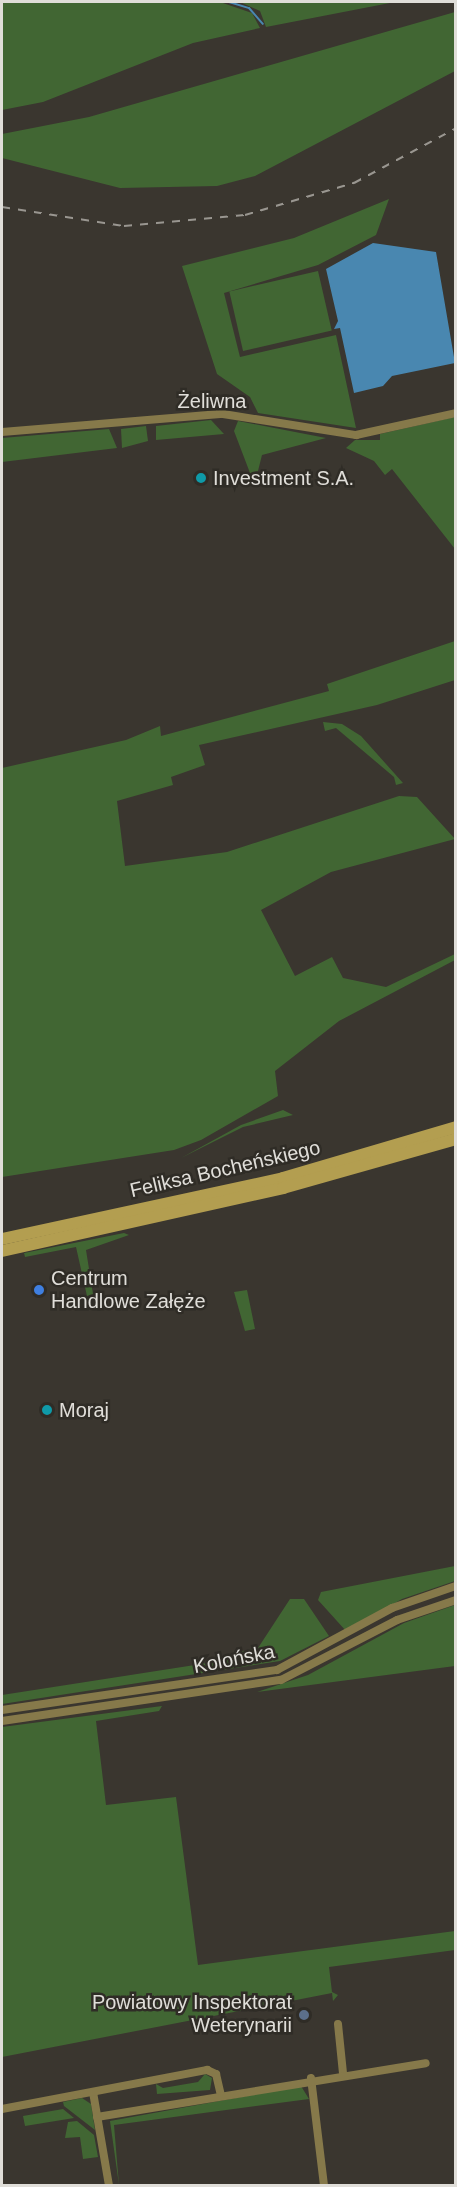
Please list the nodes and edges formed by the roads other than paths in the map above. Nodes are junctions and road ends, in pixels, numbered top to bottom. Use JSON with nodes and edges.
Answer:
{"nodes":[{"id":1,"x":456,"y":413,"type":"edge"},
{"id":2,"x":2,"y":432,"type":"edge"},
{"id":3,"x":456,"y":1126,"type":"edge"},
{"id":4,"x":456,"y":1139,"type":"edge"},
{"id":5,"x":2,"y":1239,"type":"edge"},
{"id":6,"x":2,"y":1251,"type":"edge"},
{"id":7,"x":456,"y":1586,"type":"edge"},
{"id":8,"x":456,"y":1600,"type":"edge"},
{"id":9,"x":2,"y":1710,"type":"edge"},
{"id":10,"x":2,"y":1721,"type":"edge"},
{"id":11,"x":338,"y":2024,"type":"dead end"},
{"id":12,"x":426,"y":2063,"type":"dead end"},
{"id":13,"x":343,"y":2073,"type":"junction"},
{"id":14,"x":311,"y":2078,"type":"junction"},
{"id":15,"x":93,"y":2092,"type":"junction"},
{"id":16,"x":221,"y":2095,"type":"junction"},
{"id":17,"x":2,"y":2109,"type":"edge"},
{"id":18,"x":97,"y":2117,"type":"junction"},
{"id":19,"x":109,"y":2186,"type":"edge"},
{"id":20,"x":324,"y":2186,"type":"edge"}],
"edges":[{"from":1,"to":2,"type":"street","name":"Żeliwna"},
{"from":3,"to":5,"type":"main road","name":"Feliksa Bocheńskiego"},
{"from":4,"to":6,"type":"main road","name":"Feliksa Bocheńskiego"},
{"from":7,"to":9,"type":"street","name":"Kolońska"},
{"from":8,"to":10,"type":"street","name":"Kolońska"},
{"from":11,"to":13,"type":"street"},
{"from":12,"to":13,"type":"street"},
{"from":13,"to":14,"type":"street"},
{"from":14,"to":16,"type":"street"},
{"from":14,"to":20,"type":"street"},
{"from":15,"to":16,"type":"street"},
{"from":15,"to":17,"type":"street"},
{"from":15,"to":18,"type":"street"},
{"from":16,"to":18,"type":"street"},
{"from":18,"to":19,"type":"street"}]}
